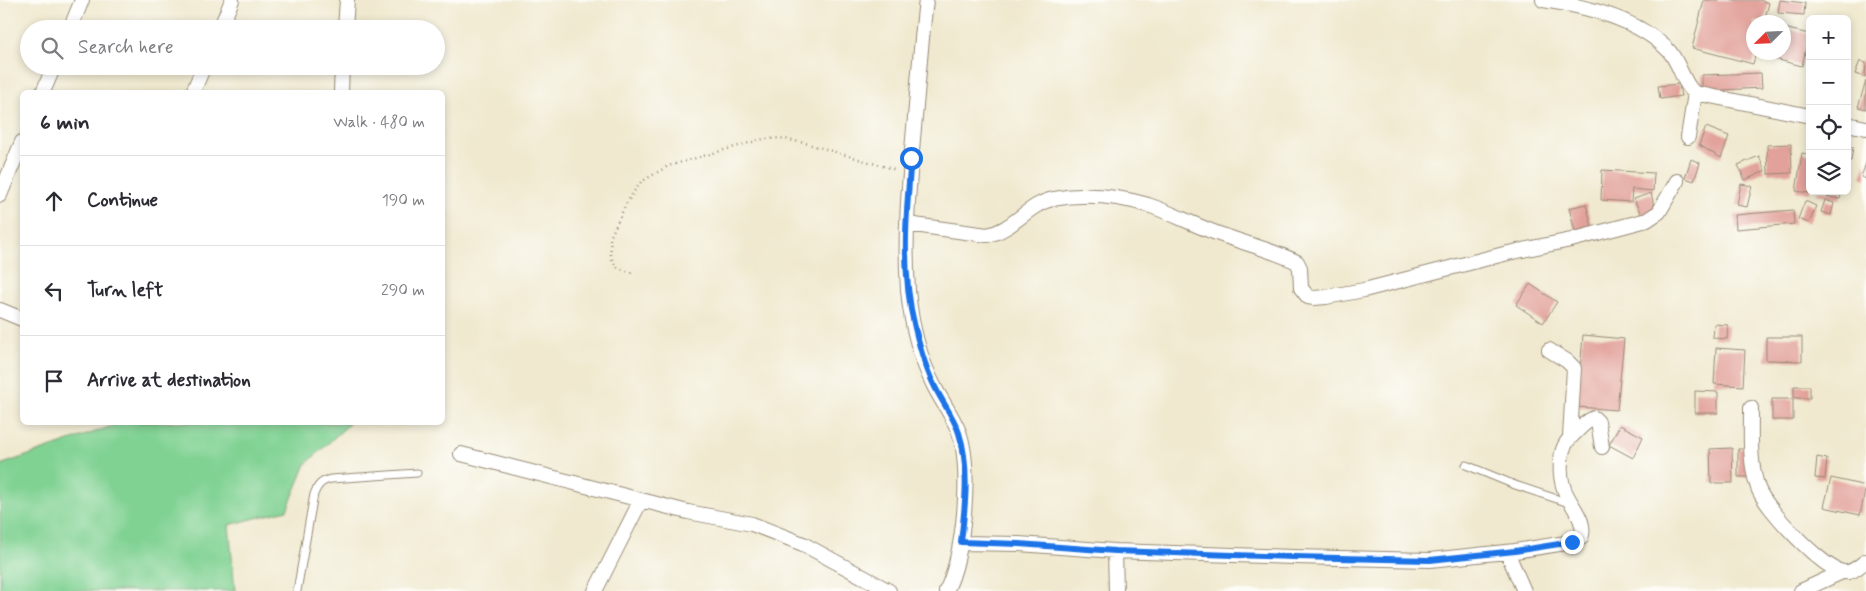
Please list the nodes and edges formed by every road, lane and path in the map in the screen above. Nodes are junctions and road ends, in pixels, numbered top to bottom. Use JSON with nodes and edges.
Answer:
{"nodes":[{"id":1,"x":82,"y":0,"type":"edge"},
{"id":2,"x":232,"y":0,"type":"edge"},
{"id":3,"x":347,"y":0,"type":"edge"},
{"id":4,"x":926,"y":0,"type":"edge"},
{"id":5,"x":1543,"y":0,"type":"edge"},
{"id":6,"x":74,"y":20,"type":"edge"},
{"id":7,"x":224,"y":20,"type":"edge"},
{"id":8,"x":346,"y":20,"type":"edge"},
{"id":9,"x":50,"y":75,"type":"edge"},
{"id":10,"x":200,"y":75,"type":"edge"},
{"id":11,"x":342,"y":75,"type":"edge"},
{"id":12,"x":44,"y":90,"type":"edge"},
{"id":13,"x":194,"y":90,"type":"edge"},
{"id":14,"x":341,"y":90,"type":"edge"},
{"id":15,"x":1695,"y":93,"type":"junction"},
{"id":16,"x":1806,"y":115,"type":"edge"},
{"id":17,"x":1851,"y":125,"type":"edge"},
{"id":18,"x":1866,"y":128,"type":"edge"},
{"id":19,"x":1688,"y":137,"type":"dead end"},
{"id":20,"x":20,"y":147,"type":"edge"},
{"id":21,"x":910,"y":174,"type":"junction"},
{"id":22,"x":1676,"y":181,"type":"dead end"},
{"id":23,"x":0,"y":195,"type":"edge"},
{"id":24,"x":907,"y":224,"type":"junction"},
{"id":25,"x":632,"y":274,"type":"dead end"},
{"id":26,"x":0,"y":310,"type":"edge"},
{"id":27,"x":20,"y":318,"type":"edge"},
{"id":28,"x":1549,"y":350,"type":"dead end"},
{"id":29,"x":1751,"y":408,"type":"dead end"},
{"id":30,"x":1570,"y":437,"type":"junction"},
{"id":31,"x":1602,"y":447,"type":"dead end"},
{"id":32,"x":461,"y":454,"type":"dead end"},
{"id":33,"x":1466,"y":465,"type":"dead end"},
{"id":34,"x":417,"y":473,"type":"dead end"},
{"id":35,"x":641,"y":500,"type":"junction"},
{"id":36,"x":1572,"y":504,"type":"junction"},
{"id":37,"x":961,"y":542,"type":"junction"},
{"id":38,"x":1115,"y":551,"type":"junction"},
{"id":39,"x":1507,"y":552,"type":"junction"},
{"id":40,"x":1866,"y":561,"type":"edge"},
{"id":41,"x":1842,"y":572,"type":"junction"},
{"id":42,"x":298,"y":591,"type":"edge"},
{"id":43,"x":595,"y":591,"type":"edge"},
{"id":44,"x":889,"y":591,"type":"edge"},
{"id":45,"x":946,"y":591,"type":"edge"},
{"id":46,"x":1116,"y":591,"type":"edge"},
{"id":47,"x":1524,"y":591,"type":"edge"},
{"id":48,"x":1801,"y":591,"type":"edge"}],
"edges":[{"from":1,"to":6,"type":"street"},
{"from":2,"to":7,"type":"street"},
{"from":3,"to":8,"type":"street"},
{"from":4,"to":21,"type":"street"},
{"from":5,"to":15,"type":"street"},
{"from":9,"to":12,"type":"street"},
{"from":10,"to":13,"type":"street"},
{"from":11,"to":14,"type":"street"},
{"from":15,"to":16,"type":"street"},
{"from":15,"to":19,"type":"street"},
{"from":17,"to":18,"type":"street"},
{"from":20,"to":23,"type":"street"},
{"from":21,"to":24,"type":"street"},
{"from":21,"to":25,"type":"path"},
{"from":22,"to":24,"type":"street"},
{"from":24,"to":37,"type":"street"},
{"from":26,"to":27,"type":"street"},
{"from":28,"to":30,"type":"street"},
{"from":29,"to":41,"type":"street"},
{"from":30,"to":31,"type":"street"},
{"from":30,"to":36,"type":"street"},
{"from":32,"to":35,"type":"street"},
{"from":33,"to":36,"type":"lane"},
{"from":34,"to":42,"type":"lane"},
{"from":35,"to":43,"type":"street"},
{"from":35,"to":44,"type":"street"},
{"from":36,"to":39,"type":"street"},
{"from":37,"to":38,"type":"street"},
{"from":37,"to":45,"type":"street"},
{"from":38,"to":39,"type":"street"},
{"from":38,"to":46,"type":"street"},
{"from":39,"to":47,"type":"street"},
{"from":40,"to":41,"type":"street"},
{"from":41,"to":48,"type":"street"}]}
